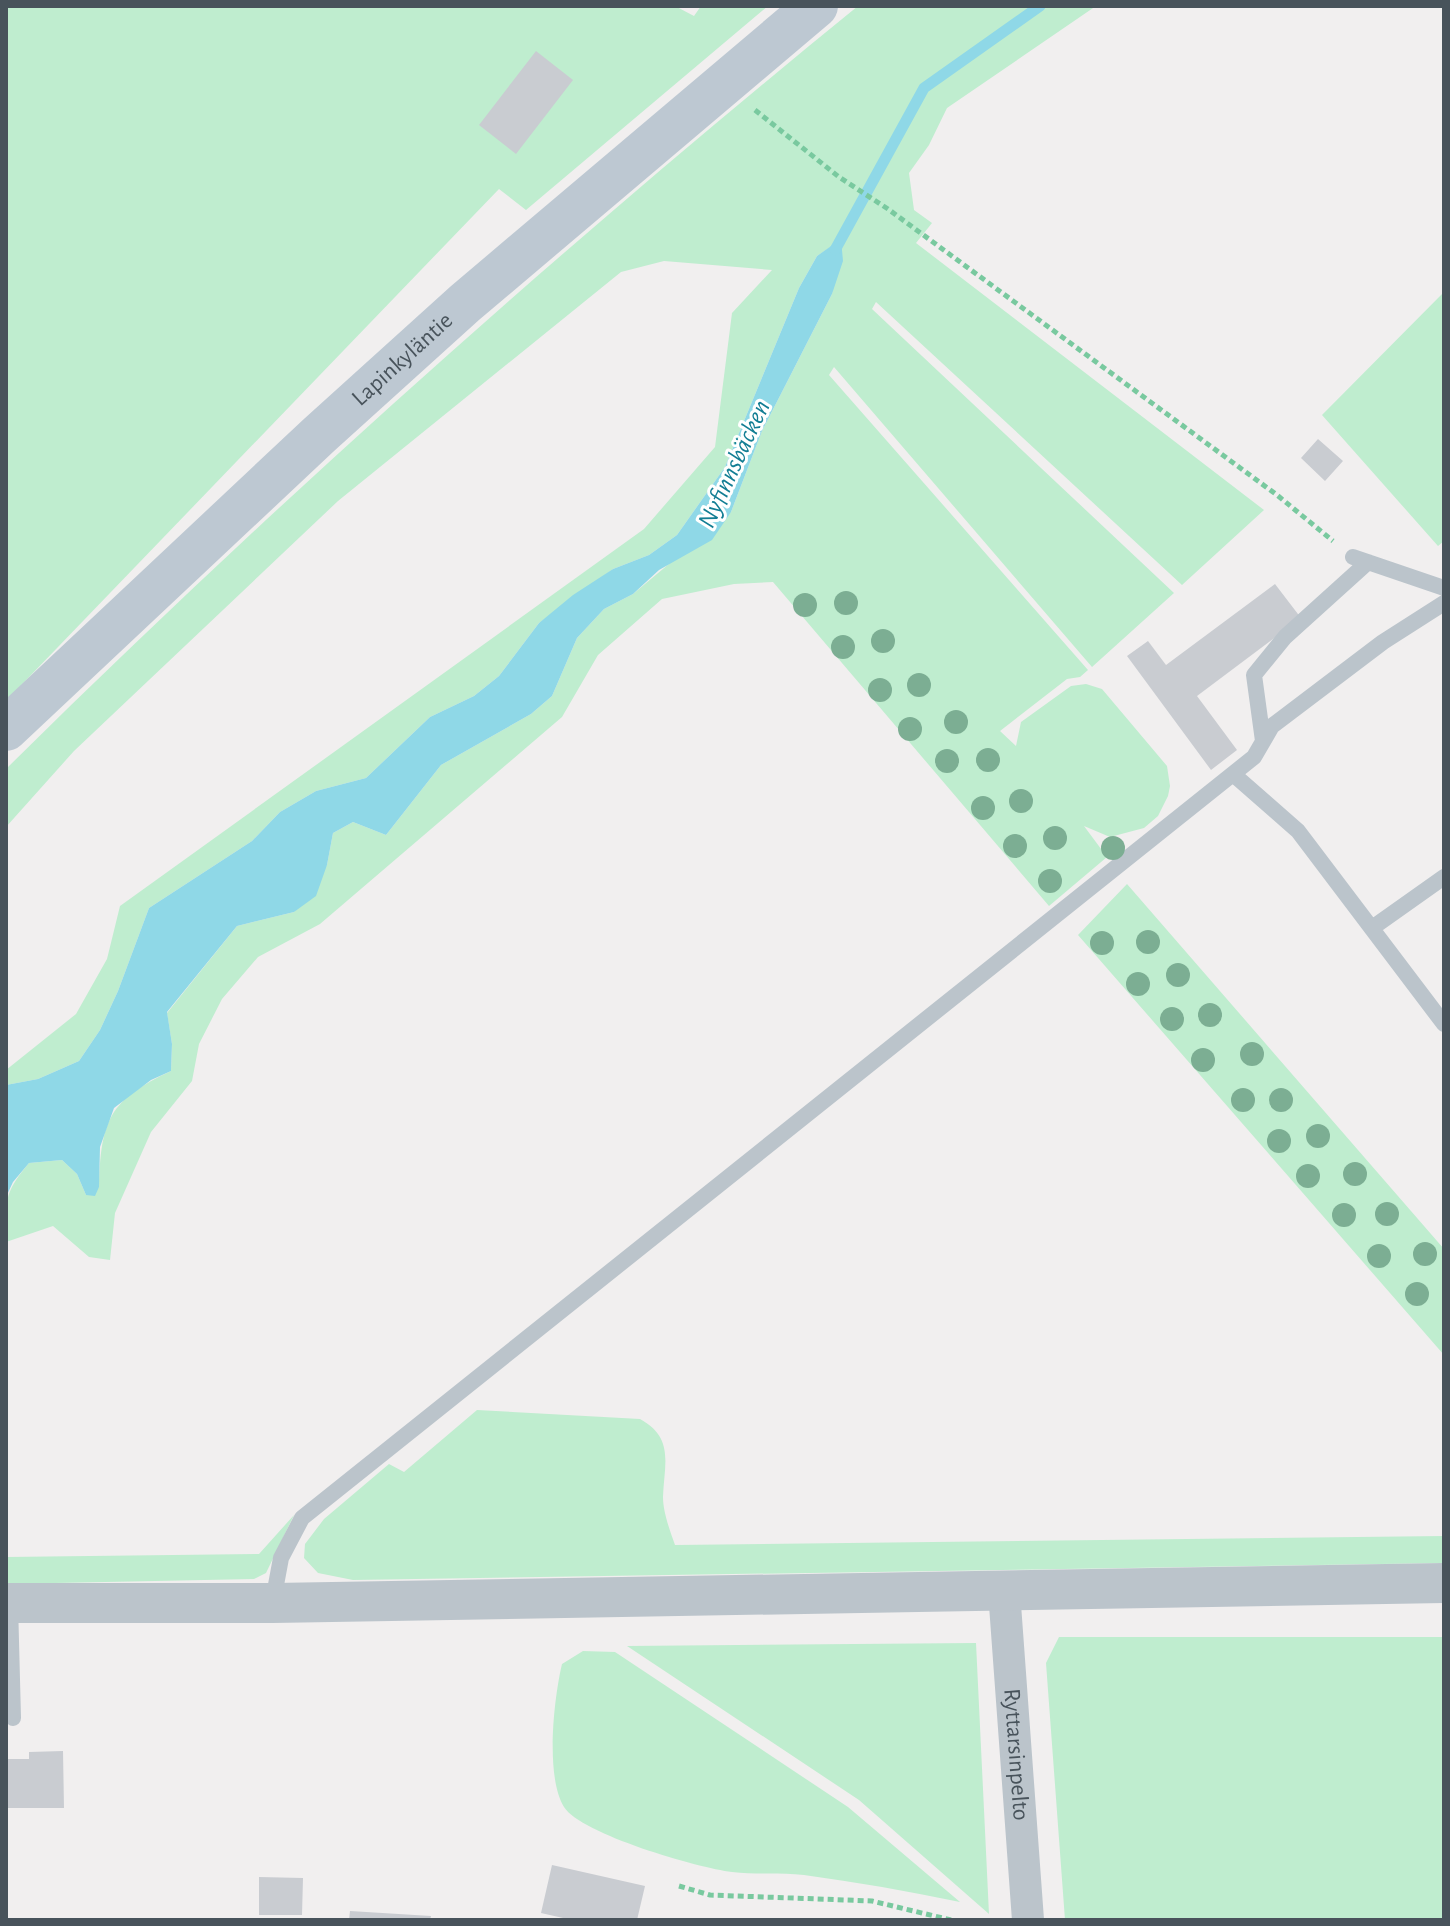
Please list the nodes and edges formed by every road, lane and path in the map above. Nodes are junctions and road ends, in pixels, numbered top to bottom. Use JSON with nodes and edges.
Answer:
{"nodes":[{"id":1,"x":816,"y":6,"type":"edge"},
{"id":2,"x":728,"y":79,"type":"junction"},
{"id":3,"x":1360,"y":560,"type":"junction"},
{"id":4,"x":1444,"y":588,"type":"edge"},
{"id":5,"x":1444,"y":603,"type":"edge"},
{"id":6,"x":6,"y":729,"type":"edge"},
{"id":7,"x":1263,"y":741,"type":"junction"},
{"id":8,"x":1233,"y":774,"type":"junction"},
{"id":9,"x":1444,"y":877,"type":"edge"},
{"id":10,"x":1372,"y":928,"type":"junction"},
{"id":11,"x":1444,"y":1024,"type":"edge"},
{"id":12,"x":1444,"y":1583,"type":"edge"},
{"id":13,"x":1004,"y":1591,"type":"junction"},
{"id":14,"x":8,"y":1603,"type":"edge"},
{"id":15,"x":273,"y":1603,"type":"junction"},
{"id":16,"x":13,"y":1718,"type":"dead end"},
{"id":17,"x":679,"y":1886,"type":"dead end"},
{"id":18,"x":951,"y":1920,"type":"edge"},
{"id":19,"x":1028,"y":1920,"type":"edge"}],
"edges":[{"from":1,"to":2,"type":"main road","name":"Lapinkyläntie"},
{"from":2,"to":3,"type":"path"},
{"from":2,"to":6,"type":"main road","name":"Lapinkyläntie"},
{"from":3,"to":4,"type":"lane"},
{"from":3,"to":7,"type":"lane"},
{"from":5,"to":7,"type":"lane"},
{"from":7,"to":8,"type":"lane"},
{"from":8,"to":10,"type":"lane"},
{"from":8,"to":15,"type":"lane"},
{"from":9,"to":10,"type":"lane"},
{"from":10,"to":11,"type":"lane"},
{"from":12,"to":13,"type":"street"},
{"from":13,"to":15,"type":"street"},
{"from":13,"to":19,"type":"street","name":"Ryttarsinpelto"},
{"from":14,"to":15,"type":"street"},
{"from":14,"to":16,"type":"lane"},
{"from":17,"to":18,"type":"path"}]}
